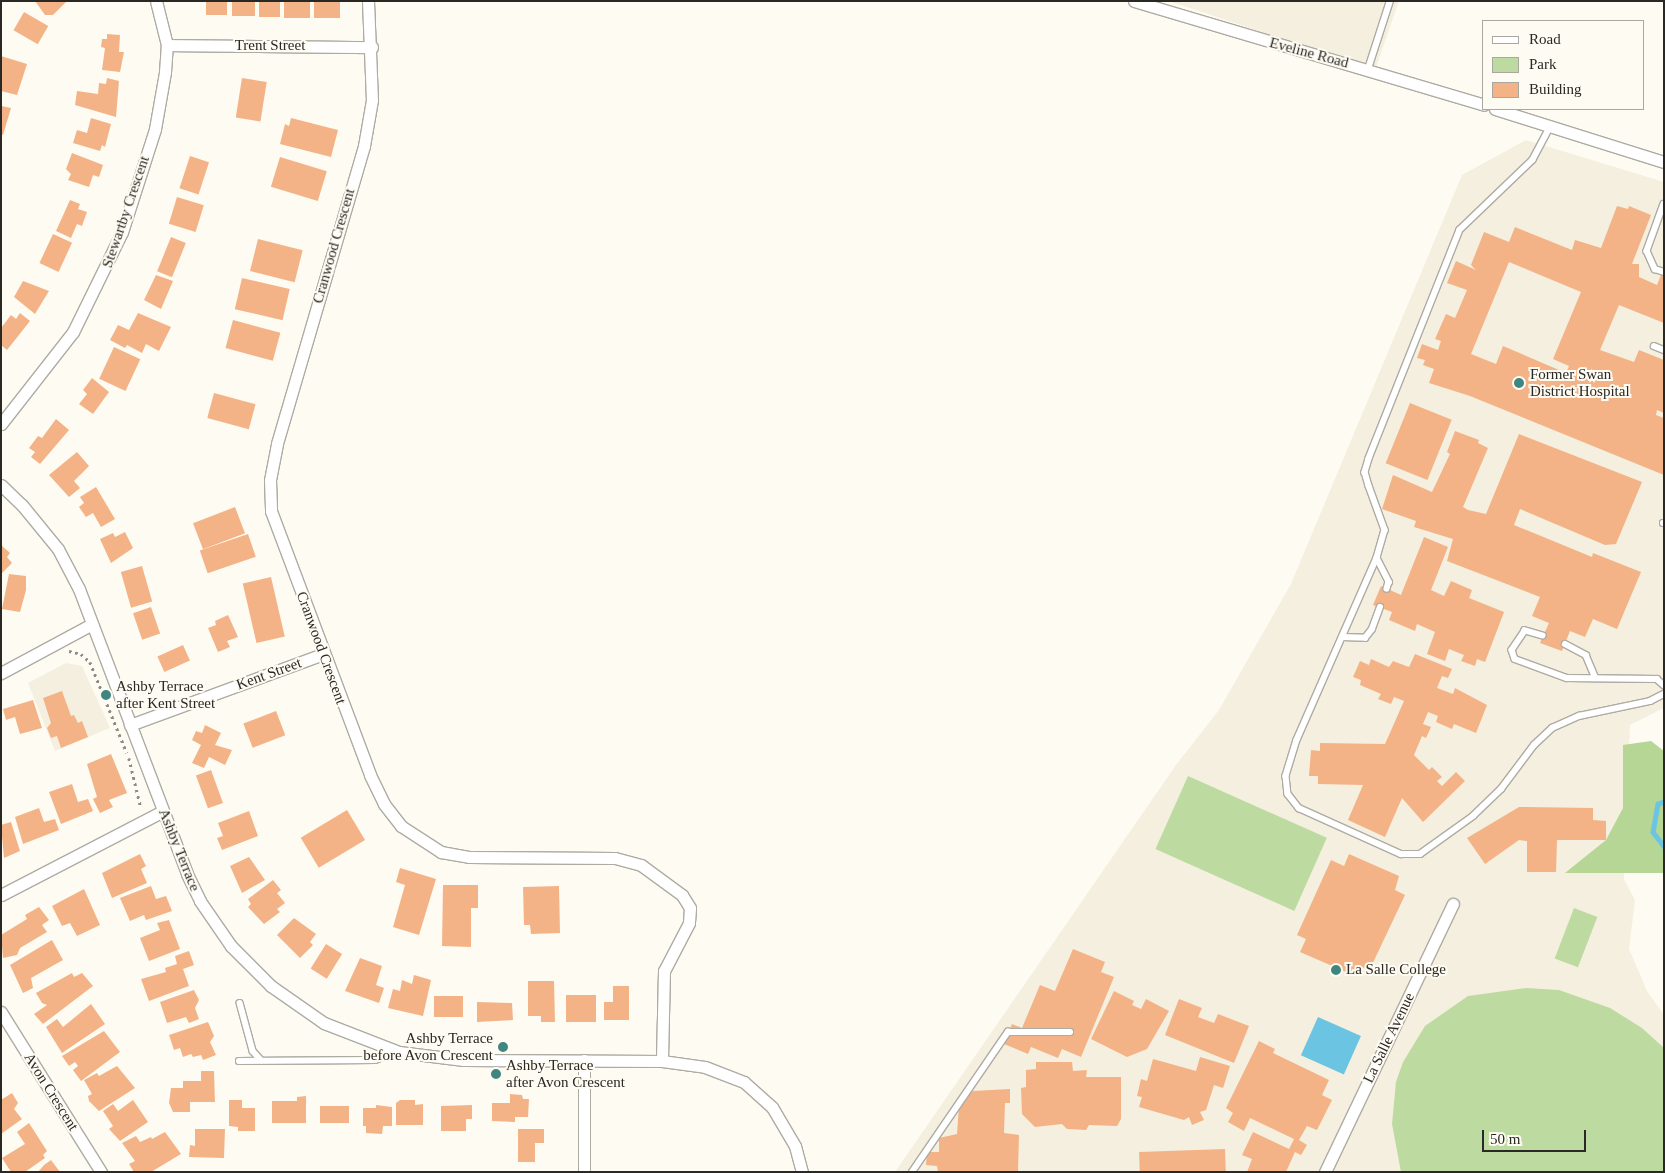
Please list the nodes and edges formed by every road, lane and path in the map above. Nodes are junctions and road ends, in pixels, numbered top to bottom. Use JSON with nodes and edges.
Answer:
{"nodes":[{"id":1,"x":156,"y":1,"type":"edge"},
{"id":2,"x":368,"y":1,"type":"edge"},
{"id":3,"x":1134,"y":1,"type":"edge"},
{"id":4,"x":1390,"y":1,"type":"edge"},
{"id":5,"x":167,"y":45,"type":"junction"},
{"id":6,"x":372,"y":47,"type":"junction"},
{"id":7,"x":1368,"y":69,"type":"junction"},
{"id":8,"x":1482,"y":104,"type":"edge"},
{"id":9,"x":1498,"y":110,"type":"edge"},
{"id":10,"x":1551,"y":126,"type":"junction"},
{"id":11,"x":1664,"y":162,"type":"edge"},
{"id":12,"x":1664,"y":204,"type":"edge"},
{"id":13,"x":1664,"y":272,"type":"edge"},
{"id":14,"x":1654,"y":346,"type":"dead end"},
{"id":15,"x":1664,"y":350,"type":"edge"},
{"id":16,"x":1,"y":424,"type":"edge"},
{"id":17,"x":1,"y":485,"type":"edge"},
{"id":18,"x":1377,"y":558,"type":"junction"},
{"id":19,"x":1387,"y":589,"type":"dead end"},
{"id":20,"x":1380,"y":608,"type":"dead end"},
{"id":21,"x":92,"y":624,"type":"junction"},
{"id":22,"x":1543,"y":636,"type":"dead end"},
{"id":23,"x":1342,"y":637,"type":"junction"},
{"id":24,"x":1565,"y":644,"type":"dead end"},
{"id":25,"x":67,"y":651,"type":"dead end"},
{"id":26,"x":323,"y":654,"type":"junction"},
{"id":27,"x":1,"y":673,"type":"edge"},
{"id":28,"x":1596,"y":678,"type":"junction"},
{"id":29,"x":1664,"y":685,"type":"edge"},
{"id":30,"x":1664,"y":694,"type":"edge"},
{"id":31,"x":130,"y":725,"type":"junction"},
{"id":32,"x":163,"y":811,"type":"junction"},
{"id":33,"x":140,"y":814,"type":"dead end"},
{"id":34,"x":1,"y":895,"type":"edge"},
{"id":35,"x":1453,"y":904,"type":"dead end"},
{"id":36,"x":240,"y":1003,"type":"dead end"},
{"id":37,"x":1,"y":1012,"type":"edge"},
{"id":38,"x":1070,"y":1032,"type":"dead end"},
{"id":39,"x":399,"y":1052,"type":"junction"},
{"id":40,"x":239,"y":1060,"type":"dead end"},
{"id":41,"x":261,"y":1060,"type":"junction"},
{"id":42,"x":584,"y":1060,"type":"junction"},
{"id":43,"x":662,"y":1061,"type":"junction"},
{"id":44,"x":101,"y":1172,"type":"edge"},
{"id":45,"x":584,"y":1172,"type":"edge"},
{"id":46,"x":802,"y":1172,"type":"edge"},
{"id":47,"x":912,"y":1172,"type":"edge"},
{"id":48,"x":1325,"y":1172,"type":"edge"}],
"edges":[{"from":1,"to":5,"type":"street","name":"Stewartby Crescent"},
{"from":2,"to":6,"type":"street","name":"Cranwood Crescent"},
{"from":3,"to":7,"type":"street","name":"Eveline Road"},
{"from":4,"to":7,"type":"lane"},
{"from":5,"to":6,"type":"street","name":"Trent Street"},
{"from":5,"to":16,"type":"street","name":"Stewartby Crescent"},
{"from":6,"to":26,"type":"street","name":"Cranwood Crescent"},
{"from":7,"to":8,"type":"street","name":"Eveline Road"},
{"from":9,"to":10,"type":"street"},
{"from":10,"to":11,"type":"street"},
{"from":10,"to":18,"type":"lane"},
{"from":12,"to":13,"type":"lane"},
{"from":14,"to":15,"type":"lane"},
{"from":17,"to":21,"type":"street","name":"Ashby Terrace"},
{"from":18,"to":19,"type":"lane"},
{"from":18,"to":23,"type":"lane"},
{"from":20,"to":23,"type":"lane"},
{"from":21,"to":27,"type":"street"},
{"from":21,"to":31,"type":"street","name":"Ashby Terrace"},
{"from":22,"to":28,"type":"lane"},
{"from":23,"to":30,"type":"lane"},
{"from":24,"to":28,"type":"lane"},
{"from":25,"to":33,"type":"path"},
{"from":26,"to":31,"type":"street","name":"Kent Street"},
{"from":26,"to":43,"type":"street","name":"Cranwood Crescent"},
{"from":28,"to":29,"type":"lane"},
{"from":31,"to":32,"type":"street","name":"Ashby Terrace"},
{"from":32,"to":34,"type":"street"},
{"from":32,"to":39,"type":"street","name":"Ashby Terrace"},
{"from":35,"to":48,"type":"street","name":"La Salle Avenue"},
{"from":36,"to":41,"type":"lane"},
{"from":37,"to":44,"type":"street","name":"Avon Crescent"},
{"from":38,"to":47,"type":"lane"},
{"from":39,"to":41,"type":"lane"},
{"from":39,"to":42,"type":"street","name":"Ashby Terrace"},
{"from":40,"to":41,"type":"lane"},
{"from":42,"to":43,"type":"street","name":"Ashby Terrace"},
{"from":42,"to":45,"type":"street"},
{"from":43,"to":46,"type":"street","name":"Ashby Terrace"}]}
